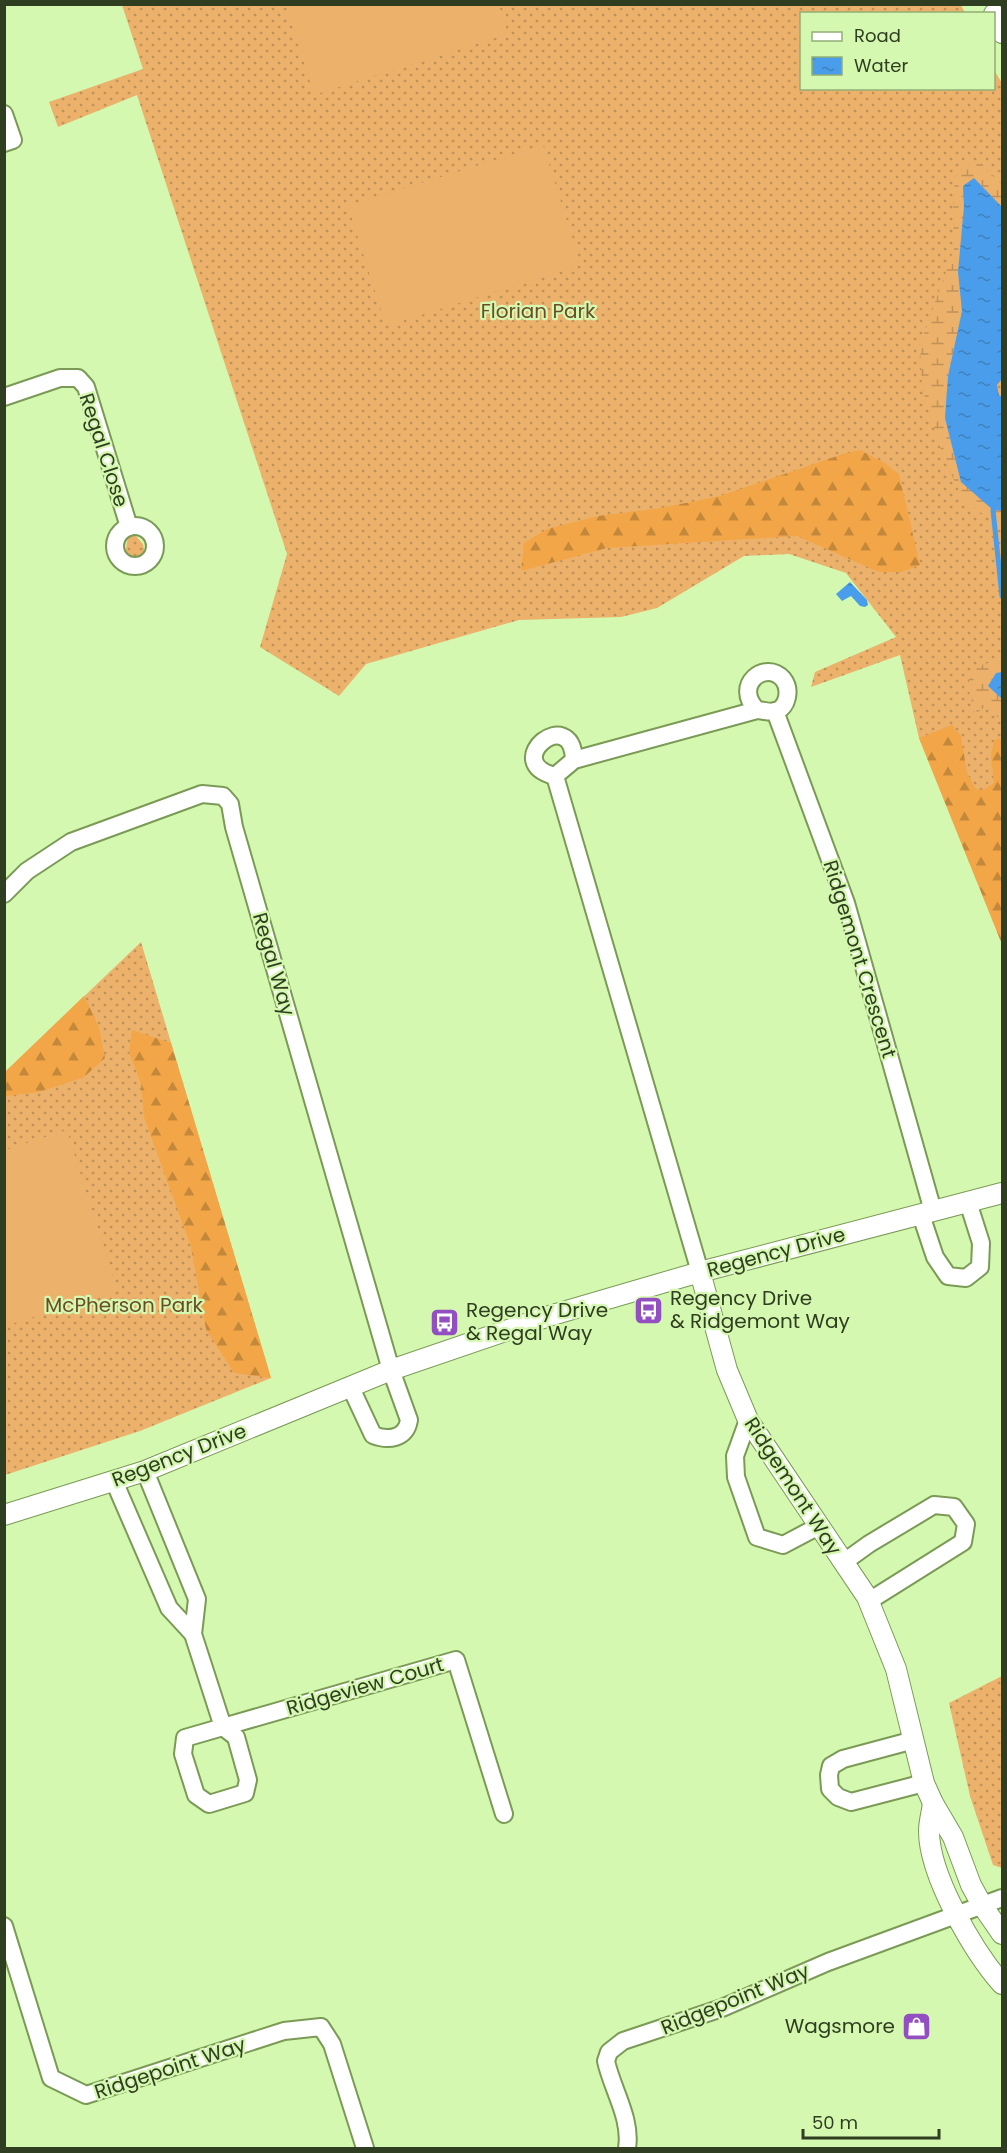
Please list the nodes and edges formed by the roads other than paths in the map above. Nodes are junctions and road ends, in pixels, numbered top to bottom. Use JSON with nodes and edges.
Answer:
{"nodes":[{"id":1,"x":995,"y":18,"type":"edge"},
{"id":2,"x":1002,"y":33,"type":"edge"},
{"id":3,"x":4,"y":114,"type":"edge"},
{"id":4,"x":4,"y":143,"type":"edge"},
{"id":5,"x":4,"y":397,"type":"edge"},
{"id":6,"x":129,"y":527,"type":"dead end"},
{"id":7,"x":757,"y":710,"type":"junction"},
{"id":8,"x":775,"y":711,"type":"junction"},
{"id":9,"x":574,"y":760,"type":"junction"},
{"id":10,"x":555,"y":776,"type":"junction"},
{"id":11,"x":4,"y":894,"type":"edge"},
{"id":12,"x":1002,"y":1193,"type":"edge"},
{"id":13,"x":968,"y":1202,"type":"junction"},
{"id":14,"x":927,"y":1213,"type":"junction"},
{"id":15,"x":700,"y":1272,"type":"junction"},
{"id":16,"x":392,"y":1370,"type":"junction"},
{"id":17,"x":351,"y":1388,"type":"junction"},
{"id":18,"x":748,"y":1420,"type":"junction"},
{"id":19,"x":146,"y":1471,"type":"junction"},
{"id":20,"x":114,"y":1481,"type":"junction"},
{"id":21,"x":4,"y":1515,"type":"edge"},
{"id":22,"x":819,"y":1526,"type":"junction"},
{"id":23,"x":844,"y":1562,"type":"junction"},
{"id":24,"x":869,"y":1601,"type":"junction"},
{"id":25,"x":193,"y":1634,"type":"junction"},
{"id":26,"x":223,"y":1727,"type":"junction"},
{"id":27,"x":914,"y":1740,"type":"junction"},
{"id":28,"x":924,"y":1783,"type":"junction"},
{"id":29,"x":933,"y":1803,"type":"junction"},
{"id":30,"x":504,"y":1814,"type":"dead end"},
{"id":31,"x":1002,"y":1898,"type":"edge"},
{"id":32,"x":982,"y":1905,"type":"junction"},
{"id":33,"x":957,"y":1915,"type":"junction"},
{"id":34,"x":4,"y":1926,"type":"edge"},
{"id":35,"x":1002,"y":1935,"type":"edge"},
{"id":36,"x":1002,"y":1984,"type":"edge"},
{"id":37,"x":365,"y":2148,"type":"edge"},
{"id":38,"x":627,"y":2148,"type":"edge"}],
"edges":[{"from":1,"to":2,"type":"street"},
{"from":3,"to":4,"type":"street"},
{"from":5,"to":6,"type":"street","name":"Regal Close"},
{"from":7,"to":8,"type":"street"},
{"from":7,"to":8,"type":"street"},
{"from":7,"to":9,"type":"street"},
{"from":8,"to":14,"type":"street","name":"Ridgemont Crescent"},
{"from":9,"to":10,"type":"street"},
{"from":9,"to":10,"type":"street"},
{"from":10,"to":15,"type":"street"},
{"from":11,"to":16,"type":"street","name":"Regal Way"},
{"from":12,"to":13,"type":"street","name":"Regency Drive"},
{"from":13,"to":14,"type":"street","name":"Regency Drive"},
{"from":13,"to":14,"type":"street"},
{"from":14,"to":15,"type":"street","name":"Regency Drive"},
{"from":15,"to":16,"type":"street","name":"Regency Drive"},
{"from":15,"to":18,"type":"street","name":"Ridgemont Way"},
{"from":16,"to":17,"type":"street","name":"Regency Drive"},
{"from":16,"to":17,"type":"street"},
{"from":17,"to":19,"type":"street","name":"Regency Drive"},
{"from":18,"to":22,"type":"street","name":"Ridgemont Way"},
{"from":18,"to":22,"type":"street"},
{"from":19,"to":20,"type":"street","name":"Regency Drive"},
{"from":19,"to":25,"type":"street","name":"Ridgeview Court"},
{"from":20,"to":21,"type":"street","name":"Regency Drive"},
{"from":20,"to":25,"type":"street","name":"Ridgeview Court"},
{"from":22,"to":23,"type":"street","name":"Ridgemont Way"},
{"from":23,"to":24,"type":"street","name":"Ridgemont Way"},
{"from":23,"to":24,"type":"street","name":"Ridgemont Way"},
{"from":24,"to":27,"type":"street","name":"Ridgemont Way"},
{"from":25,"to":26,"type":"street","name":"Ridgeview Court"},
{"from":26,"to":26,"type":"street","name":"Ridgeview Court"},
{"from":26,"to":30,"type":"street","name":"Ridgeview Court"},
{"from":27,"to":28,"type":"street","name":"Ridgemont Way"},
{"from":27,"to":28,"type":"street"},
{"from":28,"to":29,"type":"street","name":"Ridgemont Way"},
{"from":29,"to":32,"type":"street","name":"Ridgemont Way"},
{"from":29,"to":33,"type":"street"},
{"from":31,"to":32,"type":"street"},
{"from":32,"to":33,"type":"street"},
{"from":32,"to":35,"type":"street","name":"Ridgemont Way"},
{"from":33,"to":36,"type":"street"},
{"from":33,"to":38,"type":"street","name":"Ridgepoint Way"},
{"from":34,"to":37,"type":"street","name":"Ridgepoint Way"}]}
